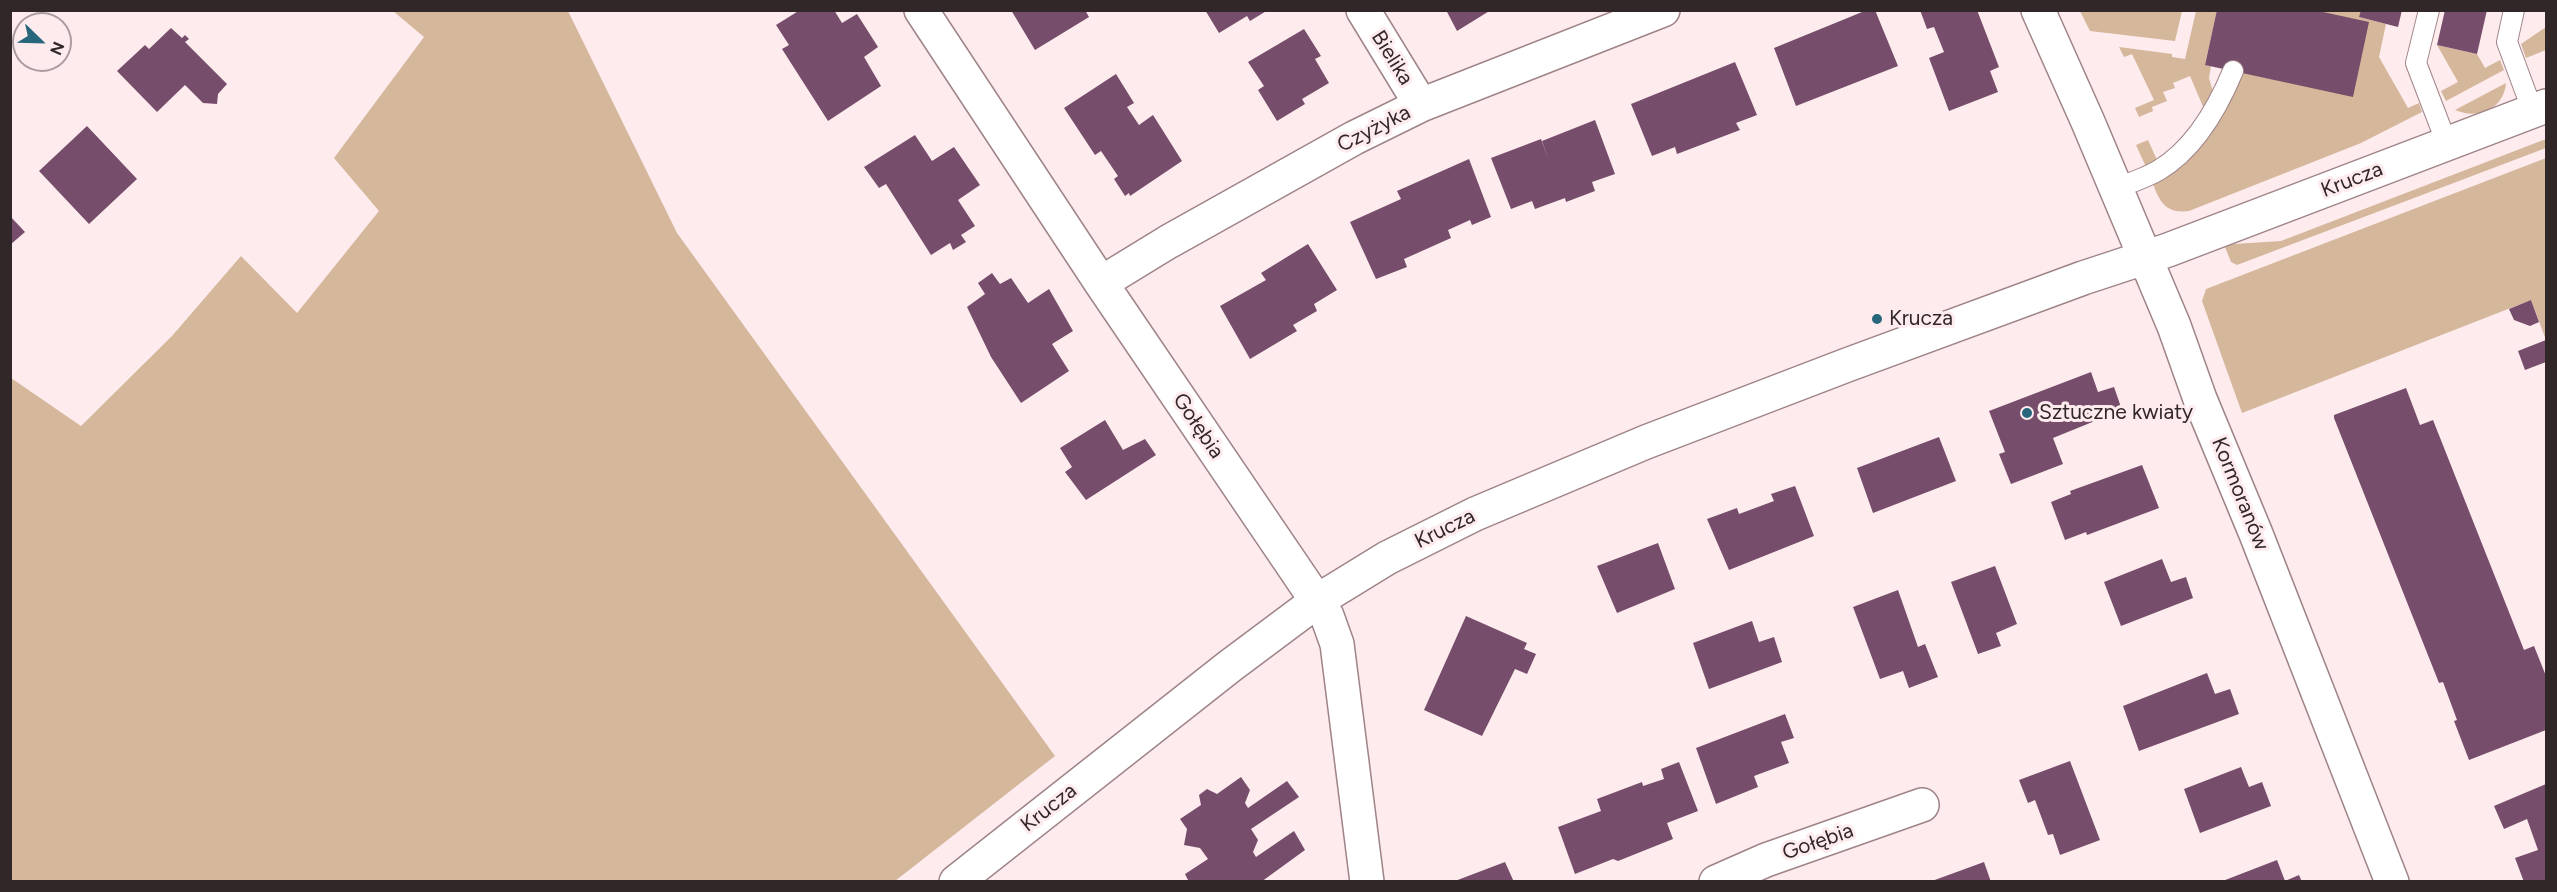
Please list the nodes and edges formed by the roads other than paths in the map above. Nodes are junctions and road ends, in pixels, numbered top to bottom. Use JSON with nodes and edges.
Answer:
{"nodes":[{"id":1,"x":921,"y":10,"type":"edge"},
{"id":2,"x":1363,"y":10,"type":"edge"},
{"id":3,"x":1663,"y":10,"type":"edge"},
{"id":4,"x":2038,"y":10,"type":"edge"},
{"id":5,"x":2429,"y":10,"type":"edge"},
{"id":6,"x":2514,"y":10,"type":"edge"},
{"id":7,"x":2233,"y":71,"type":"dead end"},
{"id":8,"x":1421,"y":105,"type":"junction"},
{"id":9,"x":2540,"y":109,"type":"edge"},
{"id":10,"x":2447,"y":144,"type":"junction"},
{"id":11,"x":2116,"y":188,"type":"junction"},
{"id":12,"x":2146,"y":257,"type":"junction"},
{"id":13,"x":1101,"y":283,"type":"junction"},
{"id":14,"x":1317,"y":601,"type":"junction"},
{"id":15,"x":1922,"y":805,"type":"dead end"},
{"id":16,"x":956,"y":882,"type":"edge"},
{"id":17,"x":1367,"y":882,"type":"edge"},
{"id":18,"x":1716,"y":882,"type":"edge"},
{"id":19,"x":2392,"y":882,"type":"edge"}],
"edges":[{"from":1,"to":13,"type":"street","name":"Gołębia"},
{"from":2,"to":8,"type":"street","name":"Bielika"},
{"from":3,"to":8,"type":"street","name":"Czyżyka"},
{"from":4,"to":11,"type":"street","name":"Kormoranów"},
{"from":5,"to":10,"type":"lane"},
{"from":6,"to":9,"type":"lane"},
{"from":7,"to":11,"type":"lane"},
{"from":8,"to":13,"type":"street","name":"Czyżyka"},
{"from":9,"to":10,"type":"street","name":"Krucza"},
{"from":10,"to":12,"type":"street","name":"Krucza"},
{"from":11,"to":12,"type":"street","name":"Kormoranów"},
{"from":12,"to":14,"type":"street","name":"Krucza"},
{"from":12,"to":19,"type":"street","name":"Kormoranów"},
{"from":13,"to":14,"type":"street","name":"Gołębia"},
{"from":14,"to":16,"type":"street","name":"Krucza"},
{"from":14,"to":17,"type":"street","name":"Gołębia"},
{"from":15,"to":18,"type":"street","name":"Gołębia"}]}
